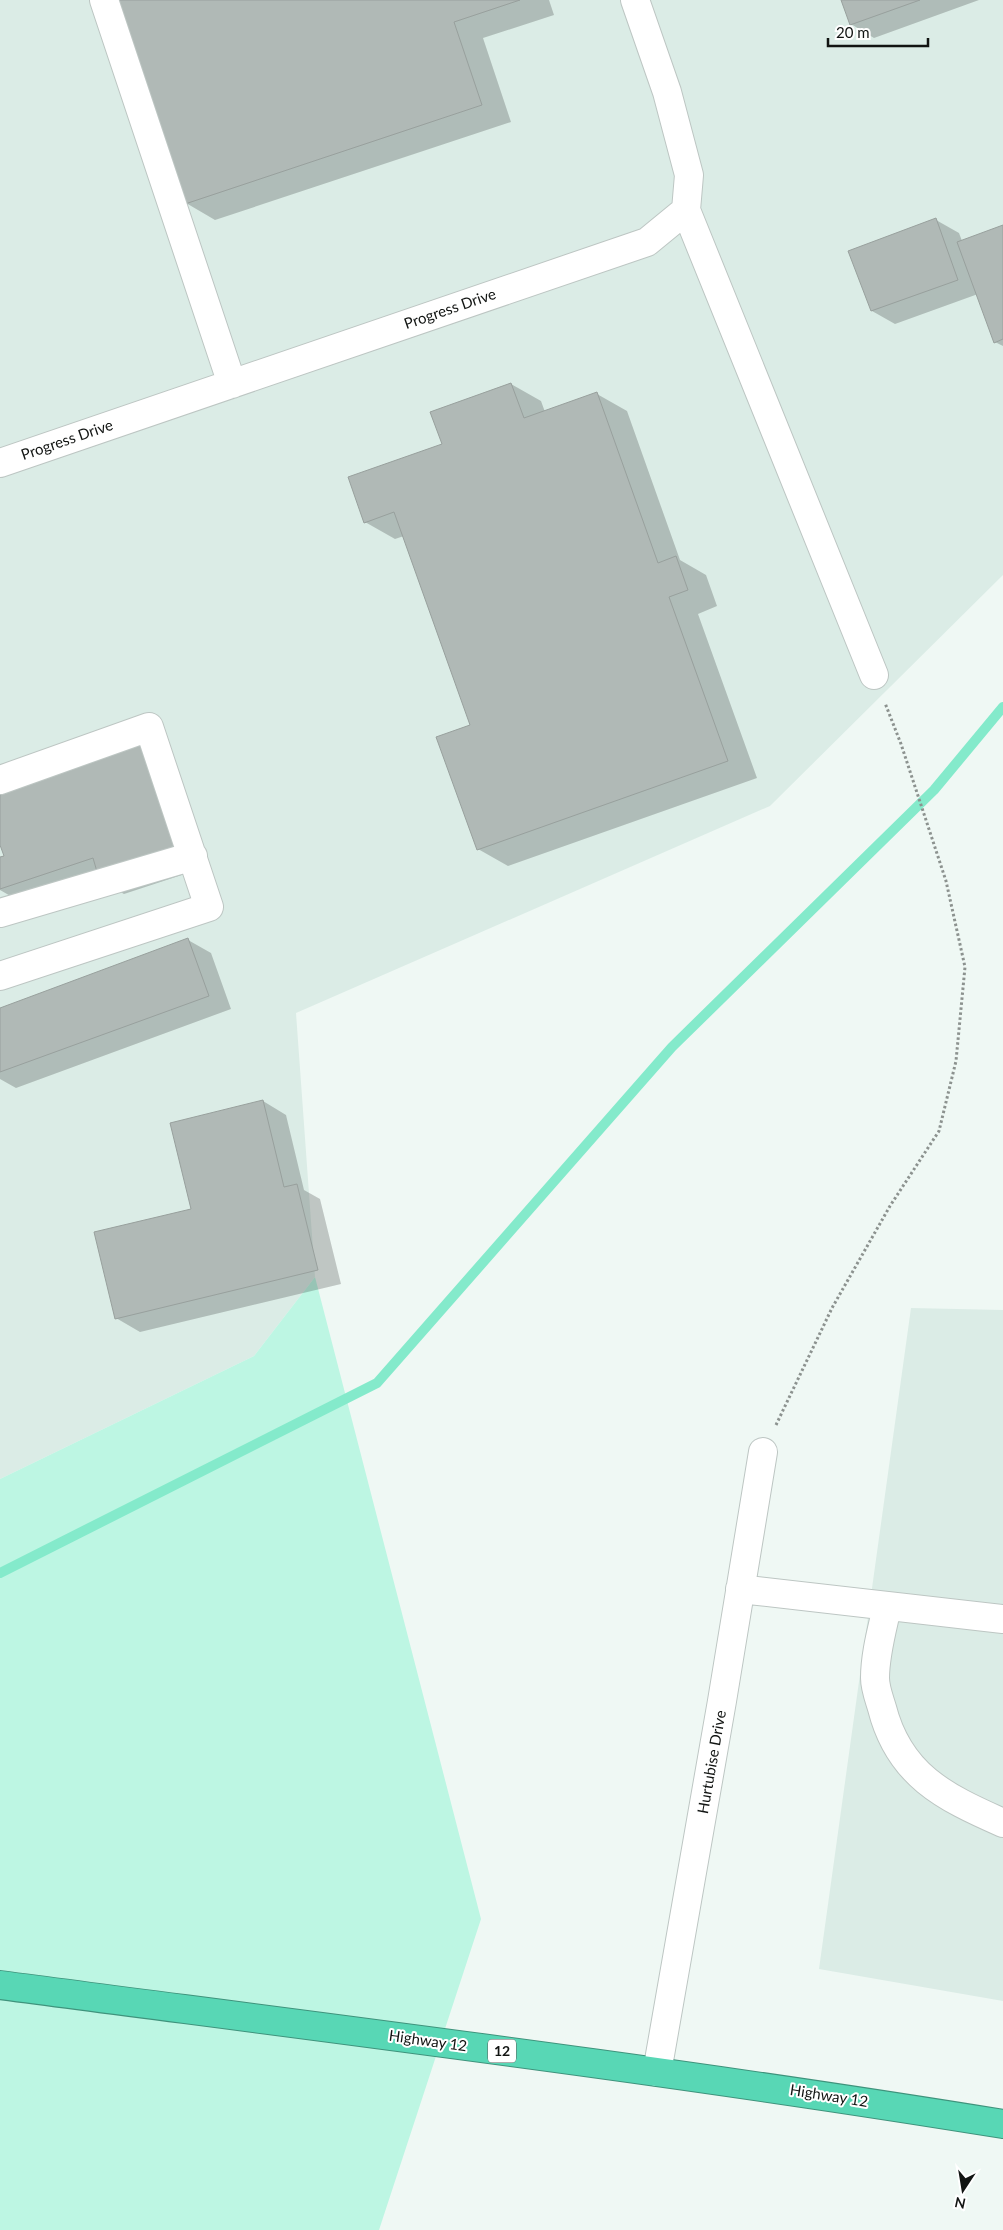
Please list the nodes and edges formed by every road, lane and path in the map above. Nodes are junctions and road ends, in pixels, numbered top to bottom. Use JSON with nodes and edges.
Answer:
{"nodes":[{"id":1,"x":104,"y":0,"type":"edge"},
{"id":2,"x":636,"y":0,"type":"edge"},
{"id":3,"x":686,"y":210,"type":"junction"},
{"id":4,"x":232,"y":384,"type":"junction"},
{"id":5,"x":0,"y":463,"type":"edge"},
{"id":6,"x":874,"y":675,"type":"joint"},
{"id":7,"x":0,"y":780,"type":"edge"},
{"id":8,"x":193,"y":856,"type":"junction"},
{"id":9,"x":0,"y":913,"type":"edge"},
{"id":10,"x":0,"y":976,"type":"edge"},
{"id":11,"x":763,"y":1452,"type":"joint"},
{"id":12,"x":740,"y":1589,"type":"junction"},
{"id":13,"x":887,"y":1607,"type":"junction"},
{"id":14,"x":1003,"y":1619,"type":"edge"},
{"id":15,"x":1003,"y":1823,"type":"edge"},
{"id":16,"x":0,"y":1985,"type":"edge"},
{"id":17,"x":657,"y":2072,"type":"junction"},
{"id":18,"x":1003,"y":2124,"type":"edge"}],
"edges":[{"from":1,"to":4,"type":"street"},
{"from":2,"to":3,"type":"street"},
{"from":3,"to":4,"type":"street","name":"Progress Drive"},
{"from":3,"to":6,"type":"street"},
{"from":4,"to":5,"type":"street","name":"Progress Drive"},
{"from":6,"to":11,"type":"path"},
{"from":7,"to":8,"type":"street"},
{"from":8,"to":9,"type":"street"},
{"from":8,"to":10,"type":"street"},
{"from":11,"to":12,"type":"street","name":"Hurtubise Drive"},
{"from":12,"to":13,"type":"street"},
{"from":12,"to":17,"type":"street","name":"Hurtubise Drive"},
{"from":13,"to":14,"type":"street"},
{"from":13,"to":15,"type":"street"},
{"from":16,"to":17,"type":"highway","name":"Highway 12","number":"12"},
{"from":17,"to":18,"type":"highway","name":"Highway 12","number":"12"}]}
